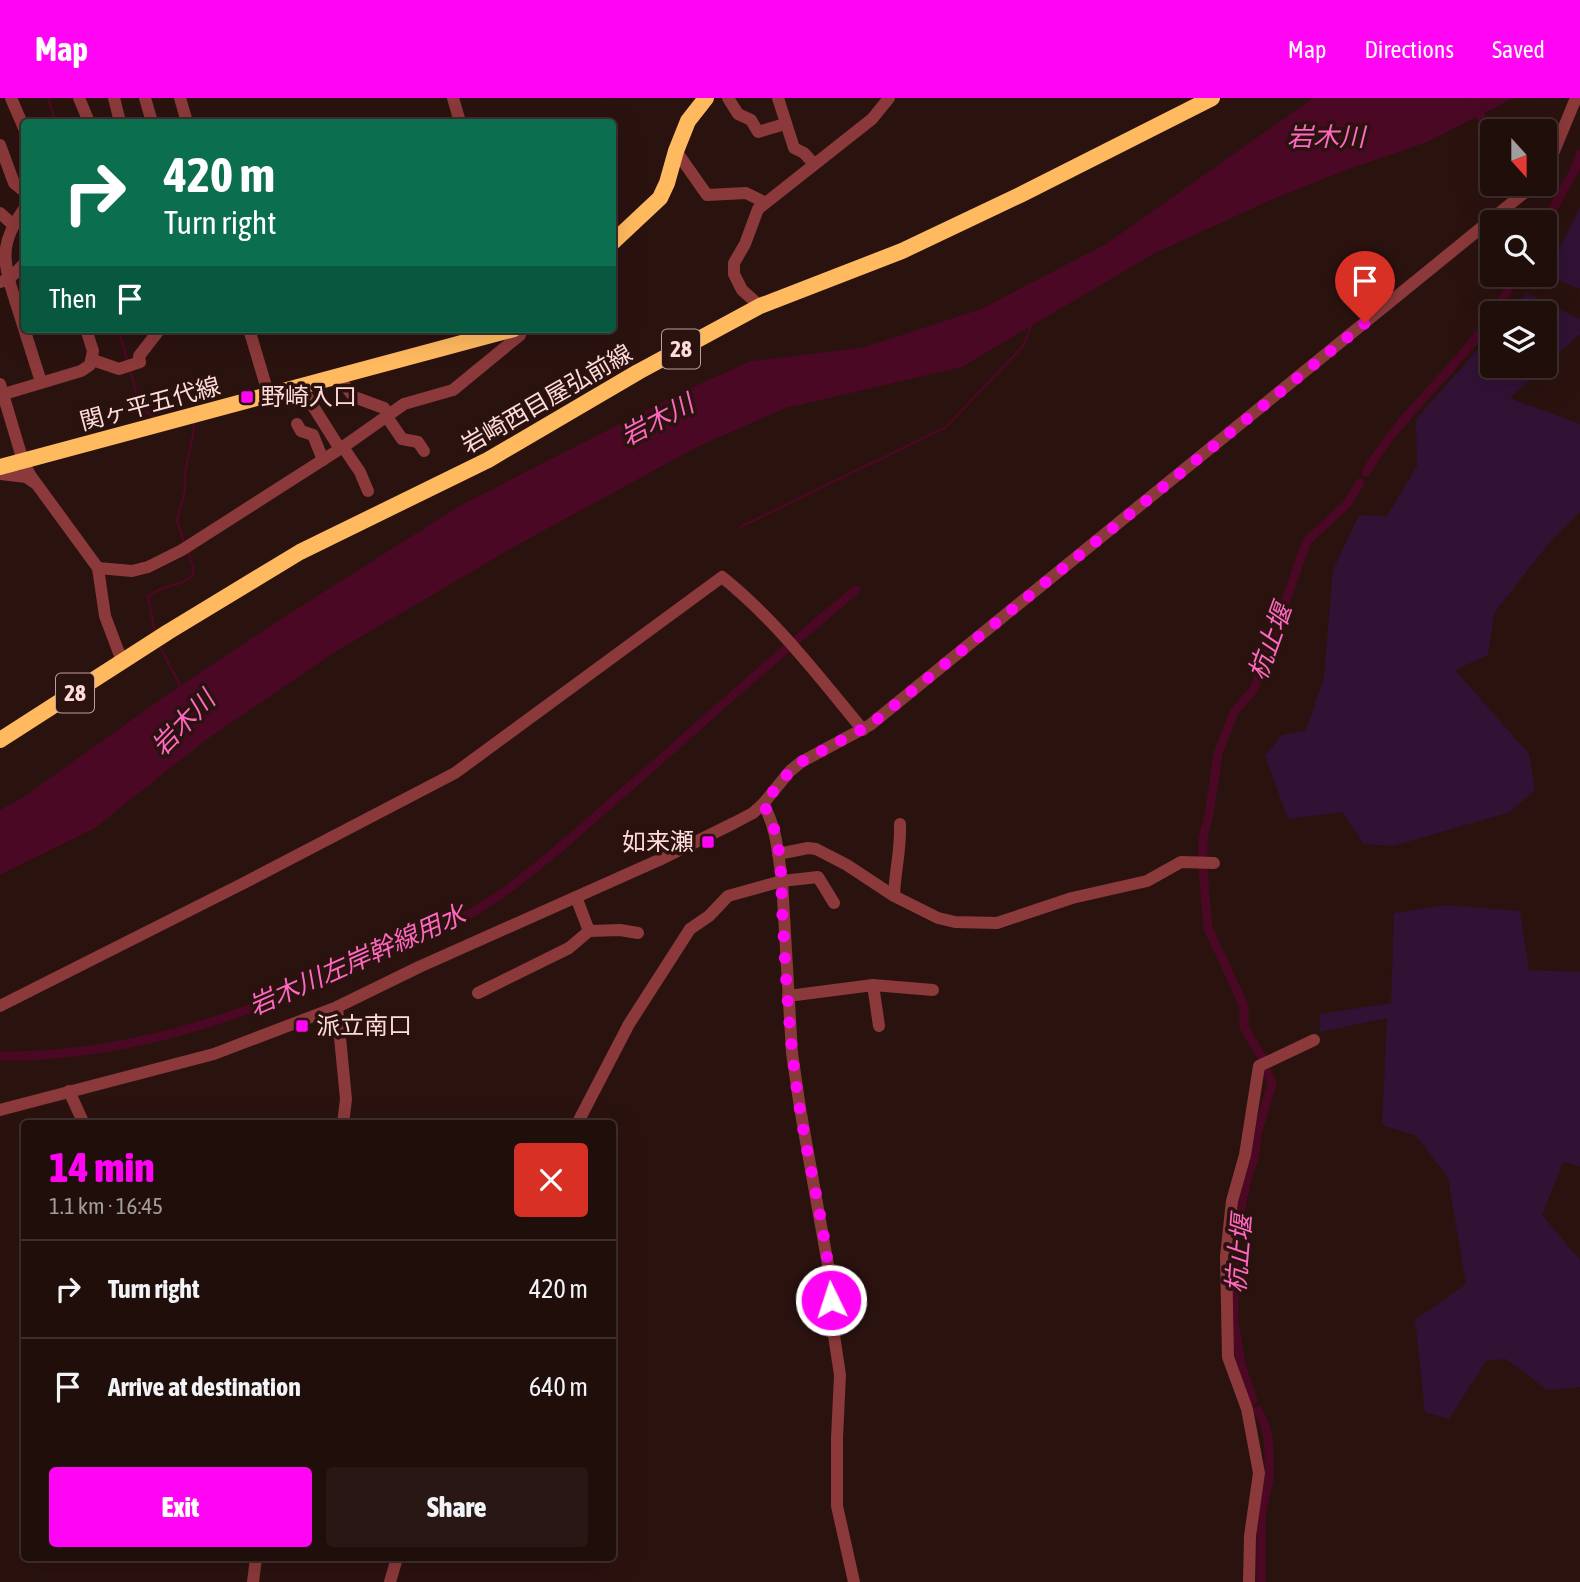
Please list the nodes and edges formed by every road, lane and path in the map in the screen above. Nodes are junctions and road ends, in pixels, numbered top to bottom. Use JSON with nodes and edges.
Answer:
{"nodes":[{"id":1,"x":11,"y":98,"type":"edge"},
{"id":2,"x":79,"y":98,"type":"edge"},
{"id":3,"x":114,"y":98,"type":"edge"},
{"id":4,"x":145,"y":98,"type":"edge"},
{"id":5,"x":180,"y":98,"type":"edge"},
{"id":6,"x":453,"y":98,"type":"edge"},
{"id":7,"x":706,"y":98,"type":"edge"},
{"id":8,"x":728,"y":98,"type":"edge"},
{"id":9,"x":778,"y":98,"type":"edge"},
{"id":10,"x":889,"y":98,"type":"edge"},
{"id":11,"x":1212,"y":98,"type":"edge"},
{"id":12,"x":1576,"y":98,"type":"edge"},
{"id":13,"x":87,"y":119,"type":"edge"},
{"id":14,"x":119,"y":119,"type":"edge"},
{"id":15,"x":151,"y":119,"type":"edge"},
{"id":16,"x":186,"y":119,"type":"edge"},
{"id":17,"x":459,"y":119,"type":"edge"},
{"id":18,"x":21,"y":121,"type":"edge"},
{"id":19,"x":785,"y":124,"type":"junction"},
{"id":20,"x":1558,"y":142,"type":"edge"},
{"id":21,"x":0,"y":145,"type":"edge"},
{"id":22,"x":676,"y":151,"type":"junction"},
{"id":23,"x":814,"y":164,"type":"junction"},
{"id":24,"x":21,"y":189,"type":"edge"},
{"id":25,"x":1520,"y":196,"type":"edge"},
{"id":26,"x":764,"y":202,"type":"junction"},
{"id":27,"x":21,"y":212,"type":"edge"},
{"id":28,"x":0,"y":213,"type":"edge"},
{"id":29,"x":11,"y":223,"type":"junction"},
{"id":30,"x":616,"y":239,"type":"edge"},
{"id":31,"x":21,"y":267,"type":"edge"},
{"id":32,"x":4,"y":281,"type":"edge"},
{"id":33,"x":20,"y":300,"type":"edge"},
{"id":34,"x":760,"y":306,"type":"junction"},
{"id":35,"x":28,"y":333,"type":"edge"},
{"id":36,"x":87,"y":333,"type":"edge"},
{"id":37,"x":157,"y":333,"type":"edge"},
{"id":38,"x":250,"y":333,"type":"edge"},
{"id":39,"x":499,"y":333,"type":"edge"},
{"id":40,"x":520,"y":333,"type":"edge"},
{"id":41,"x":93,"y":360,"type":"junction"},
{"id":42,"x":338,"y":377,"type":"junction"},
{"id":43,"x":41,"y":382,"type":"junction"},
{"id":44,"x":301,"y":387,"type":"junction"},
{"id":45,"x":2,"y":389,"type":"edge"},
{"id":46,"x":269,"y":396,"type":"junction"},
{"id":47,"x":388,"y":416,"type":"junction"},
{"id":48,"x":297,"y":424,"type":"dead end"},
{"id":49,"x":341,"y":448,"type":"junction"},
{"id":50,"x":424,"y":451,"type":"dead end"},
{"id":51,"x":323,"y":460,"type":"junction"},
{"id":52,"x":23,"y":461,"type":"junction"},
{"id":53,"x":0,"y":467,"type":"edge"},
{"id":54,"x":0,"y":474,"type":"edge"},
{"id":55,"x":36,"y":483,"type":"junction"},
{"id":56,"x":368,"y":491,"type":"dead end"},
{"id":57,"x":98,"y":568,"type":"junction"},
{"id":58,"x":122,"y":662,"type":"junction"},
{"id":59,"x":863,"y":730,"type":"junction"},
{"id":60,"x":0,"y":740,"type":"edge"},
{"id":61,"x":763,"y":804,"type":"junction"},
{"id":62,"x":900,"y":824,"type":"dead end"},
{"id":63,"x":778,"y":854,"type":"junction"},
{"id":64,"x":1214,"y":863,"type":"dead end"},
{"id":65,"x":782,"y":881,"type":"junction"},
{"id":66,"x":894,"y":896,"type":"junction"},
{"id":67,"x":576,"y":897,"type":"junction"},
{"id":68,"x":834,"y":903,"type":"dead end"},
{"id":69,"x":589,"y":931,"type":"junction"},
{"id":70,"x":638,"y":933,"type":"dead end"},
{"id":71,"x":873,"y":985,"type":"junction"},
{"id":72,"x":933,"y":990,"type":"dead end"},
{"id":73,"x":478,"y":993,"type":"dead end"},
{"id":74,"x":788,"y":996,"type":"junction"},
{"id":75,"x":0,"y":1006,"type":"edge"},
{"id":76,"x":337,"y":1007,"type":"junction"},
{"id":77,"x":879,"y":1026,"type":"dead end"},
{"id":78,"x":1314,"y":1040,"type":"dead end"},
{"id":79,"x":69,"y":1091,"type":"junction"},
{"id":80,"x":0,"y":1110,"type":"edge"},
{"id":81,"x":82,"y":1120,"type":"edge"},
{"id":82,"x":343,"y":1120,"type":"edge"},
{"id":83,"x":579,"y":1120,"type":"edge"},
{"id":84,"x":256,"y":1561,"type":"edge"},
{"id":85,"x":396,"y":1561,"type":"edge"},
{"id":86,"x":253,"y":1582,"type":"edge"},
{"id":87,"x":390,"y":1582,"type":"edge"},
{"id":88,"x":854,"y":1582,"type":"edge"},
{"id":89,"x":1250,"y":1582,"type":"edge"}],
"edges":[{"from":1,"to":18,"type":"street"},
{"from":2,"to":13,"type":"street"},
{"from":3,"to":14,"type":"street"},
{"from":4,"to":15,"type":"street"},
{"from":5,"to":16,"type":"street"},
{"from":6,"to":17,"type":"street"},
{"from":7,"to":22,"type":"main road"},
{"from":8,"to":19,"type":"street"},
{"from":9,"to":19,"type":"street"},
{"from":10,"to":23,"type":"street"},
{"from":11,"to":34,"type":"main road","name":"岩崎西目屋弘前線","number":"28"},
{"from":12,"to":20,"type":"street"},
{"from":19,"to":23,"type":"street"},
{"from":21,"to":24,"type":"street"},
{"from":22,"to":26,"type":"street"},
{"from":22,"to":30,"type":"main road"},
{"from":23,"to":26,"type":"street"},
{"from":25,"to":59,"type":"street"},
{"from":26,"to":34,"type":"street"},
{"from":27,"to":29,"type":"street"},
{"from":28,"to":29,"type":"street"},
{"from":29,"to":32,"type":"street"},
{"from":31,"to":32,"type":"street"},
{"from":32,"to":33,"type":"street"},
{"from":34,"to":58,"type":"main road","name":"岩崎西目屋弘前線","number":"28"},
{"from":35,"to":43,"type":"street"},
{"from":36,"to":41,"type":"street"},
{"from":37,"to":41,"type":"street"},
{"from":38,"to":46,"type":"street"},
{"from":39,"to":42,"type":"main road","name":"関ヶ平五代線"},
{"from":40,"to":47,"type":"street"},
{"from":41,"to":43,"type":"street"},
{"from":42,"to":44,"type":"main road","name":"関ヶ平五代線"},
{"from":42,"to":47,"type":"street"},
{"from":43,"to":45,"type":"street"},
{"from":44,"to":46,"type":"main road","name":"関ヶ平五代線"},
{"from":44,"to":49,"type":"street"},
{"from":45,"to":52,"type":"street"},
{"from":46,"to":52,"type":"main road","name":"関ヶ平五代線"},
{"from":47,"to":49,"type":"street"},
{"from":47,"to":50,"type":"street"},
{"from":48,"to":51,"type":"street"},
{"from":49,"to":51,"type":"street"},
{"from":49,"to":56,"type":"street"},
{"from":51,"to":57,"type":"street"},
{"from":52,"to":53,"type":"main road","name":"関ヶ平五代線"},
{"from":52,"to":55,"type":"street"},
{"from":54,"to":55,"type":"street"},
{"from":55,"to":57,"type":"street"},
{"from":57,"to":58,"type":"street"},
{"from":58,"to":60,"type":"main road","name":"岩崎西目屋弘前線","number":"28"},
{"from":59,"to":61,"type":"street"},
{"from":59,"to":75,"type":"street"},
{"from":61,"to":63,"type":"street"},
{"from":61,"to":67,"type":"street"},
{"from":62,"to":66,"type":"street"},
{"from":63,"to":65,"type":"street"},
{"from":63,"to":66,"type":"street"},
{"from":64,"to":66,"type":"street"},
{"from":65,"to":68,"type":"street"},
{"from":65,"to":74,"type":"street"},
{"from":65,"to":83,"type":"street"},
{"from":67,"to":69,"type":"street"},
{"from":67,"to":76,"type":"street"},
{"from":69,"to":70,"type":"street"},
{"from":69,"to":73,"type":"street"},
{"from":71,"to":72,"type":"street"},
{"from":71,"to":74,"type":"street"},
{"from":71,"to":77,"type":"street"},
{"from":74,"to":88,"type":"street"},
{"from":76,"to":79,"type":"street"},
{"from":76,"to":82,"type":"street"},
{"from":78,"to":89,"type":"street"},
{"from":79,"to":80,"type":"street"},
{"from":79,"to":81,"type":"street"},
{"from":84,"to":86,"type":"street"},
{"from":85,"to":87,"type":"street"}]}
